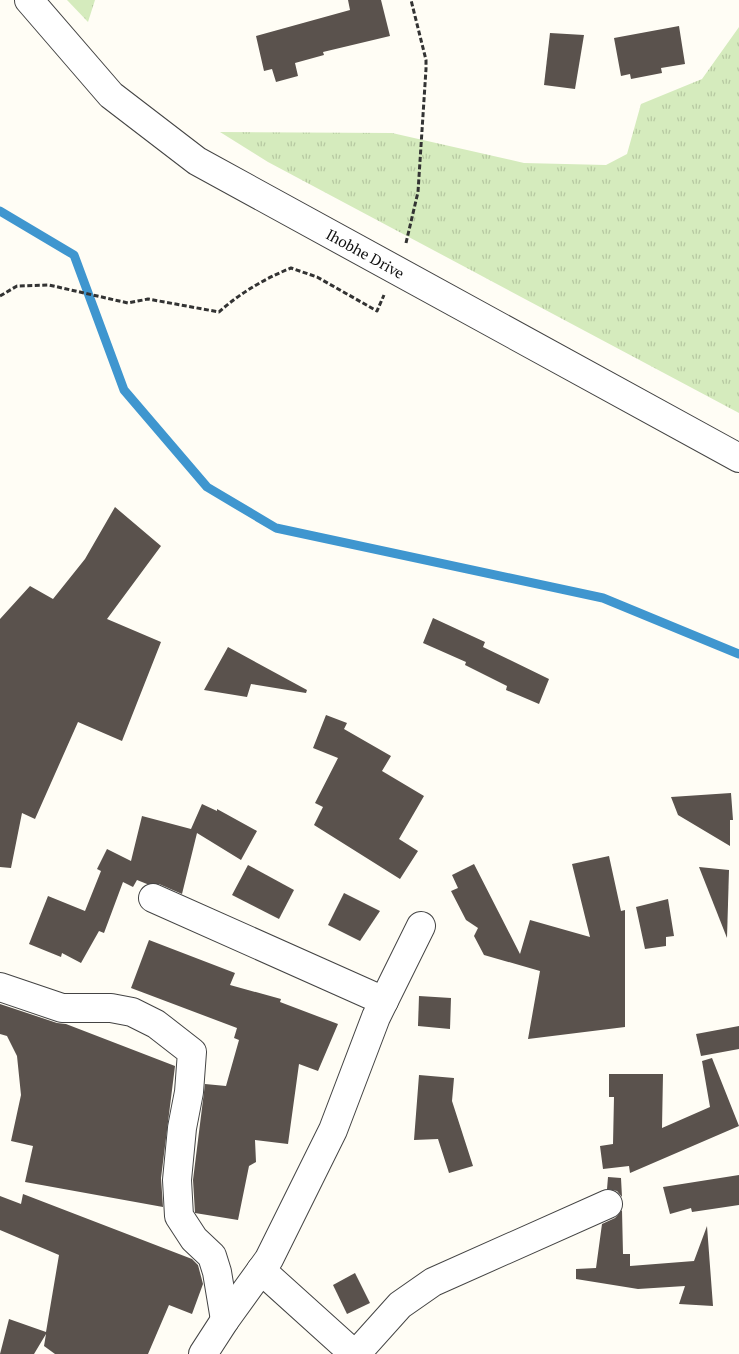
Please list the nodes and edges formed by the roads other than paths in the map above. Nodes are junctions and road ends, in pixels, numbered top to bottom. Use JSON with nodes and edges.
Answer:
{"nodes":[{"id":1,"x":29,"y":0,"type":"edge"},
{"id":2,"x":739,"y":458,"type":"edge"},
{"id":3,"x":153,"y":898,"type":"dead end"},
{"id":4,"x":421,"y":926,"type":"dead end"},
{"id":5,"x":0,"y":987,"type":"edge"},
{"id":6,"x":384,"y":1001,"type":"junction"},
{"id":7,"x":608,"y":1204,"type":"dead end"},
{"id":8,"x":261,"y":1270,"type":"junction"},
{"id":9,"x":224,"y":1320,"type":"junction"},
{"id":10,"x":203,"y":1354,"type":"edge"},
{"id":11,"x":355,"y":1354,"type":"edge"}],
"edges":[{"from":1,"to":2,"type":"street","name":"Ihobhe Drive"},
{"from":3,"to":6,"type":"street"},
{"from":4,"to":6,"type":"street"},
{"from":5,"to":9,"type":"street"},
{"from":6,"to":8,"type":"street"},
{"from":7,"to":11,"type":"street"},
{"from":8,"to":9,"type":"street"},
{"from":8,"to":11,"type":"street"},
{"from":9,"to":10,"type":"street"}]}
